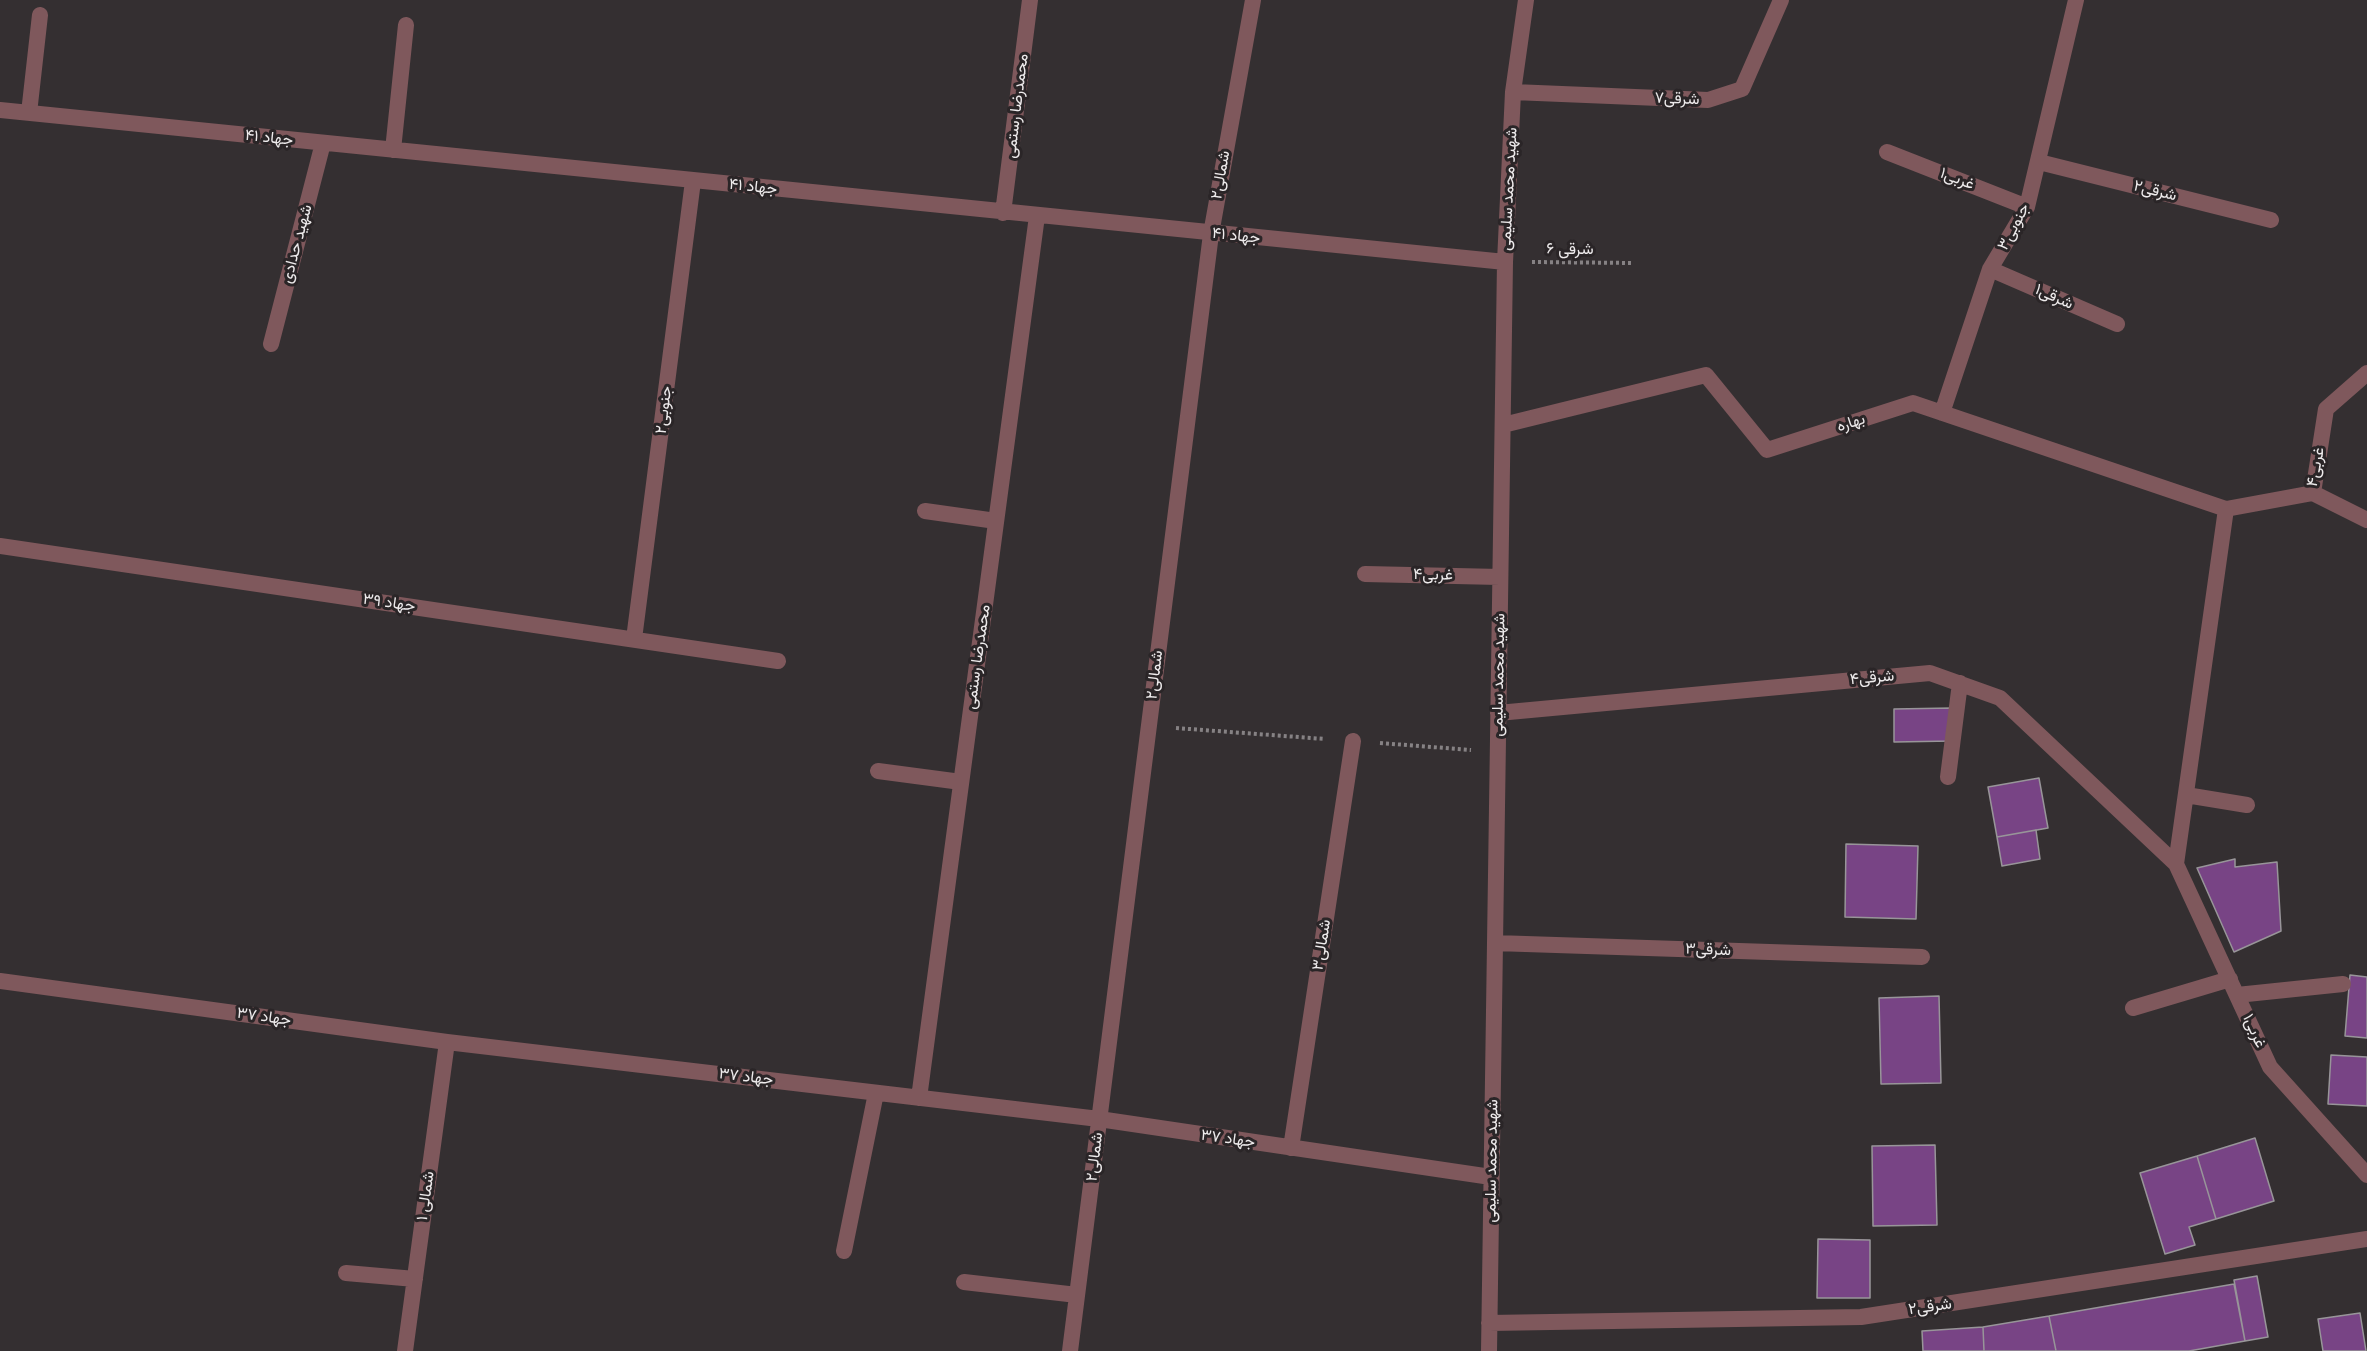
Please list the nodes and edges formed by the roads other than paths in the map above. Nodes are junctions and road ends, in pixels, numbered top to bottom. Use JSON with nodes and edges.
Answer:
{"nodes":[{"id":1,"x":1030,"y":0,"type":"edge"},
{"id":2,"x":1253,"y":0,"type":"edge"},
{"id":3,"x":1526,"y":0,"type":"edge"},
{"id":4,"x":1781,"y":0,"type":"edge"},
{"id":5,"x":2076,"y":0,"type":"edge"},
{"id":6,"x":40,"y":15,"type":"dead end"},
{"id":7,"x":406,"y":26,"type":"dead end"},
{"id":8,"x":1513,"y":92,"type":"junction"},
{"id":9,"x":0,"y":110,"type":"edge"},
{"id":10,"x":29,"y":113,"type":"junction"},
{"id":11,"x":323,"y":143,"type":"junction"},
{"id":12,"x":393,"y":150,"type":"junction"},
{"id":13,"x":1887,"y":152,"type":"dead end"},
{"id":14,"x":2039,"y":162,"type":"junction"},
{"id":15,"x":693,"y":182,"type":"junction"},
{"id":16,"x":2027,"y":207,"type":"junction"},
{"id":17,"x":1003,"y":213,"type":"junction"},
{"id":18,"x":1037,"y":216,"type":"junction"},
{"id":19,"x":2271,"y":220,"type":"dead end"},
{"id":20,"x":1211,"y":234,"type":"junction"},
{"id":21,"x":1505,"y":262,"type":"junction"},
{"id":22,"x":1990,"y":269,"type":"junction"},
{"id":23,"x":2117,"y":324,"type":"dead end"},
{"id":24,"x":271,"y":344,"type":"dead end"},
{"id":25,"x":2367,"y":373,"type":"edge"},
{"id":26,"x":1942,"y":413,"type":"junction"},
{"id":27,"x":1503,"y":425,"type":"junction"},
{"id":28,"x":2313,"y":494,"type":"junction"},
{"id":29,"x":2226,"y":508,"type":"junction"},
{"id":30,"x":925,"y":511,"type":"dead end"},
{"id":31,"x":2367,"y":520,"type":"edge"},
{"id":32,"x":996,"y":521,"type":"junction"},
{"id":33,"x":0,"y":546,"type":"edge"},
{"id":34,"x":1365,"y":574,"type":"dead end"},
{"id":35,"x":1500,"y":577,"type":"junction"},
{"id":36,"x":634,"y":639,"type":"junction"},
{"id":37,"x":778,"y":661,"type":"dead end"},
{"id":38,"x":1959,"y":683,"type":"junction"},
{"id":39,"x":1498,"y":713,"type":"junction"},
{"id":40,"x":1353,"y":741,"type":"dead end"},
{"id":41,"x":878,"y":771,"type":"dead end"},
{"id":42,"x":1948,"y":777,"type":"dead end"},
{"id":43,"x":961,"y":782,"type":"junction"},
{"id":44,"x":2186,"y":795,"type":"junction"},
{"id":45,"x":2247,"y":805,"type":"dead end"},
{"id":46,"x":2176,"y":864,"type":"junction"},
{"id":47,"x":1495,"y":943,"type":"junction"},
{"id":48,"x":1922,"y":957,"type":"dead end"},
{"id":49,"x":2230,"y":979,"type":"junction"},
{"id":50,"x":0,"y":981,"type":"edge"},
{"id":51,"x":2343,"y":984,"type":"dead end"},
{"id":52,"x":2237,"y":995,"type":"junction"},
{"id":53,"x":2133,"y":1008,"type":"dead end"},
{"id":54,"x":447,"y":1042,"type":"junction"},
{"id":55,"x":876,"y":1093,"type":"junction"},
{"id":56,"x":919,"y":1098,"type":"junction"},
{"id":57,"x":1099,"y":1119,"type":"junction"},
{"id":58,"x":1291,"y":1148,"type":"junction"},
{"id":59,"x":2367,"y":1175,"type":"edge"},
{"id":60,"x":1491,"y":1177,"type":"junction"},
{"id":61,"x":2367,"y":1239,"type":"edge"},
{"id":62,"x":844,"y":1251,"type":"dead end"},
{"id":63,"x":346,"y":1273,"type":"dead end"},
{"id":64,"x":415,"y":1279,"type":"junction"},
{"id":65,"x":964,"y":1282,"type":"dead end"},
{"id":66,"x":1077,"y":1295,"type":"junction"},
{"id":67,"x":1489,"y":1323,"type":"junction"},
{"id":68,"x":405,"y":1351,"type":"edge"},
{"id":69,"x":1070,"y":1351,"type":"edge"},
{"id":70,"x":1488,"y":1351,"type":"edge"}],
"edges":[{"from":1,"to":17,"type":"street","name":"محمدرضا رستمی"},
{"from":2,"to":20,"type":"street","name":"شمالی۲"},
{"from":3,"to":8,"type":"street","name":"شهید محمد سلیمی"},
{"from":4,"to":8,"type":"street","name":"شرقی۷"},
{"from":5,"to":14,"type":"street","name":"جنوبی۳"},
{"from":6,"to":10,"type":"street"},
{"from":7,"to":12,"type":"street"},
{"from":8,"to":21,"type":"street","name":"شهید محمد سلیمی"},
{"from":9,"to":10,"type":"street","name":"جهاد ۴۱"},
{"from":10,"to":11,"type":"street","name":"جهاد ۴۱"},
{"from":11,"to":12,"type":"street","name":"جهاد ۴۱"},
{"from":11,"to":24,"type":"street","name":"شهید حدادی"},
{"from":12,"to":15,"type":"street","name":"جهاد ۴۱"},
{"from":13,"to":16,"type":"street","name":"غربی۱"},
{"from":14,"to":16,"type":"street","name":"جنوبی۳"},
{"from":14,"to":19,"type":"street","name":"شرقی۲"},
{"from":15,"to":17,"type":"street","name":"جهاد ۴۱"},
{"from":15,"to":36,"type":"street","name":"جنوبی۲"},
{"from":16,"to":22,"type":"street","name":"جنوبی۳"},
{"from":17,"to":18,"type":"street","name":"جهاد ۴۱"},
{"from":18,"to":20,"type":"street","name":"جهاد ۴۱"},
{"from":18,"to":32,"type":"street","name":"محمدرضا رستمی"},
{"from":20,"to":21,"type":"street","name":"جهاد ۴۱"},
{"from":20,"to":57,"type":"street","name":"شمالی۲"},
{"from":21,"to":27,"type":"street","name":"شهید محمد سلیمی"},
{"from":22,"to":23,"type":"street","name":"شرقی۱"},
{"from":22,"to":26,"type":"street","name":"جنوبی۳"},
{"from":25,"to":28,"type":"street","name":"غربی۴"},
{"from":26,"to":27,"type":"street","name":"بهاره"},
{"from":26,"to":29,"type":"street","name":"بهاره"},
{"from":27,"to":35,"type":"street","name":"شهید محمد سلیمی"},
{"from":28,"to":29,"type":"street","name":"غربی۴"},
{"from":28,"to":31,"type":"street"},
{"from":29,"to":44,"type":"street"},
{"from":30,"to":32,"type":"street"},
{"from":32,"to":43,"type":"street","name":"محمدرضا رستمی"},
{"from":33,"to":36,"type":"street","name":"جهاد ۳۹"},
{"from":34,"to":35,"type":"street","name":"غربی۴"},
{"from":35,"to":39,"type":"street","name":"شهید محمد سلیمی"},
{"from":36,"to":37,"type":"street","name":"جهاد ۳۹"},
{"from":38,"to":39,"type":"street","name":"شرقی۴"},
{"from":38,"to":42,"type":"street"},
{"from":38,"to":46,"type":"street","name":"شرقی۴"},
{"from":39,"to":47,"type":"street","name":"شهید محمد سلیمی"},
{"from":40,"to":58,"type":"street","name":"شمالی۳"},
{"from":41,"to":43,"type":"street"},
{"from":43,"to":56,"type":"street","name":"محمدرضا رستمی"},
{"from":44,"to":45,"type":"street"},
{"from":44,"to":46,"type":"street"},
{"from":46,"to":49,"type":"street","name":"غربی۱"},
{"from":47,"to":48,"type":"street","name":"شرقی۳"},
{"from":47,"to":60,"type":"street","name":"شهید محمد سلیمی"},
{"from":49,"to":52,"type":"street","name":"غربی۱"},
{"from":49,"to":53,"type":"street"},
{"from":50,"to":54,"type":"street","name":"جهاد ۳۷"},
{"from":51,"to":52,"type":"street"},
{"from":52,"to":59,"type":"street","name":"غربی۱"},
{"from":54,"to":55,"type":"street","name":"جهاد ۳۷"},
{"from":54,"to":64,"type":"street","name":"شمالی ۱"},
{"from":55,"to":56,"type":"street","name":"جهاد ۳۷"},
{"from":55,"to":62,"type":"street"},
{"from":56,"to":57,"type":"street","name":"جهاد ۳۷"},
{"from":57,"to":58,"type":"street","name":"جهاد ۳۷"},
{"from":57,"to":66,"type":"street","name":"شمالی۲"},
{"from":58,"to":60,"type":"street","name":"جهاد ۳۷"},
{"from":60,"to":67,"type":"street","name":"شهید محمد سلیمی"},
{"from":61,"to":67,"type":"street","name":"شرقی۲"},
{"from":63,"to":64,"type":"street"},
{"from":64,"to":68,"type":"street","name":"شمالی ۱"},
{"from":65,"to":66,"type":"street"},
{"from":66,"to":69,"type":"street","name":"شمالی۲"},
{"from":67,"to":70,"type":"street","name":"شهید محمد سلیمی"}]}
